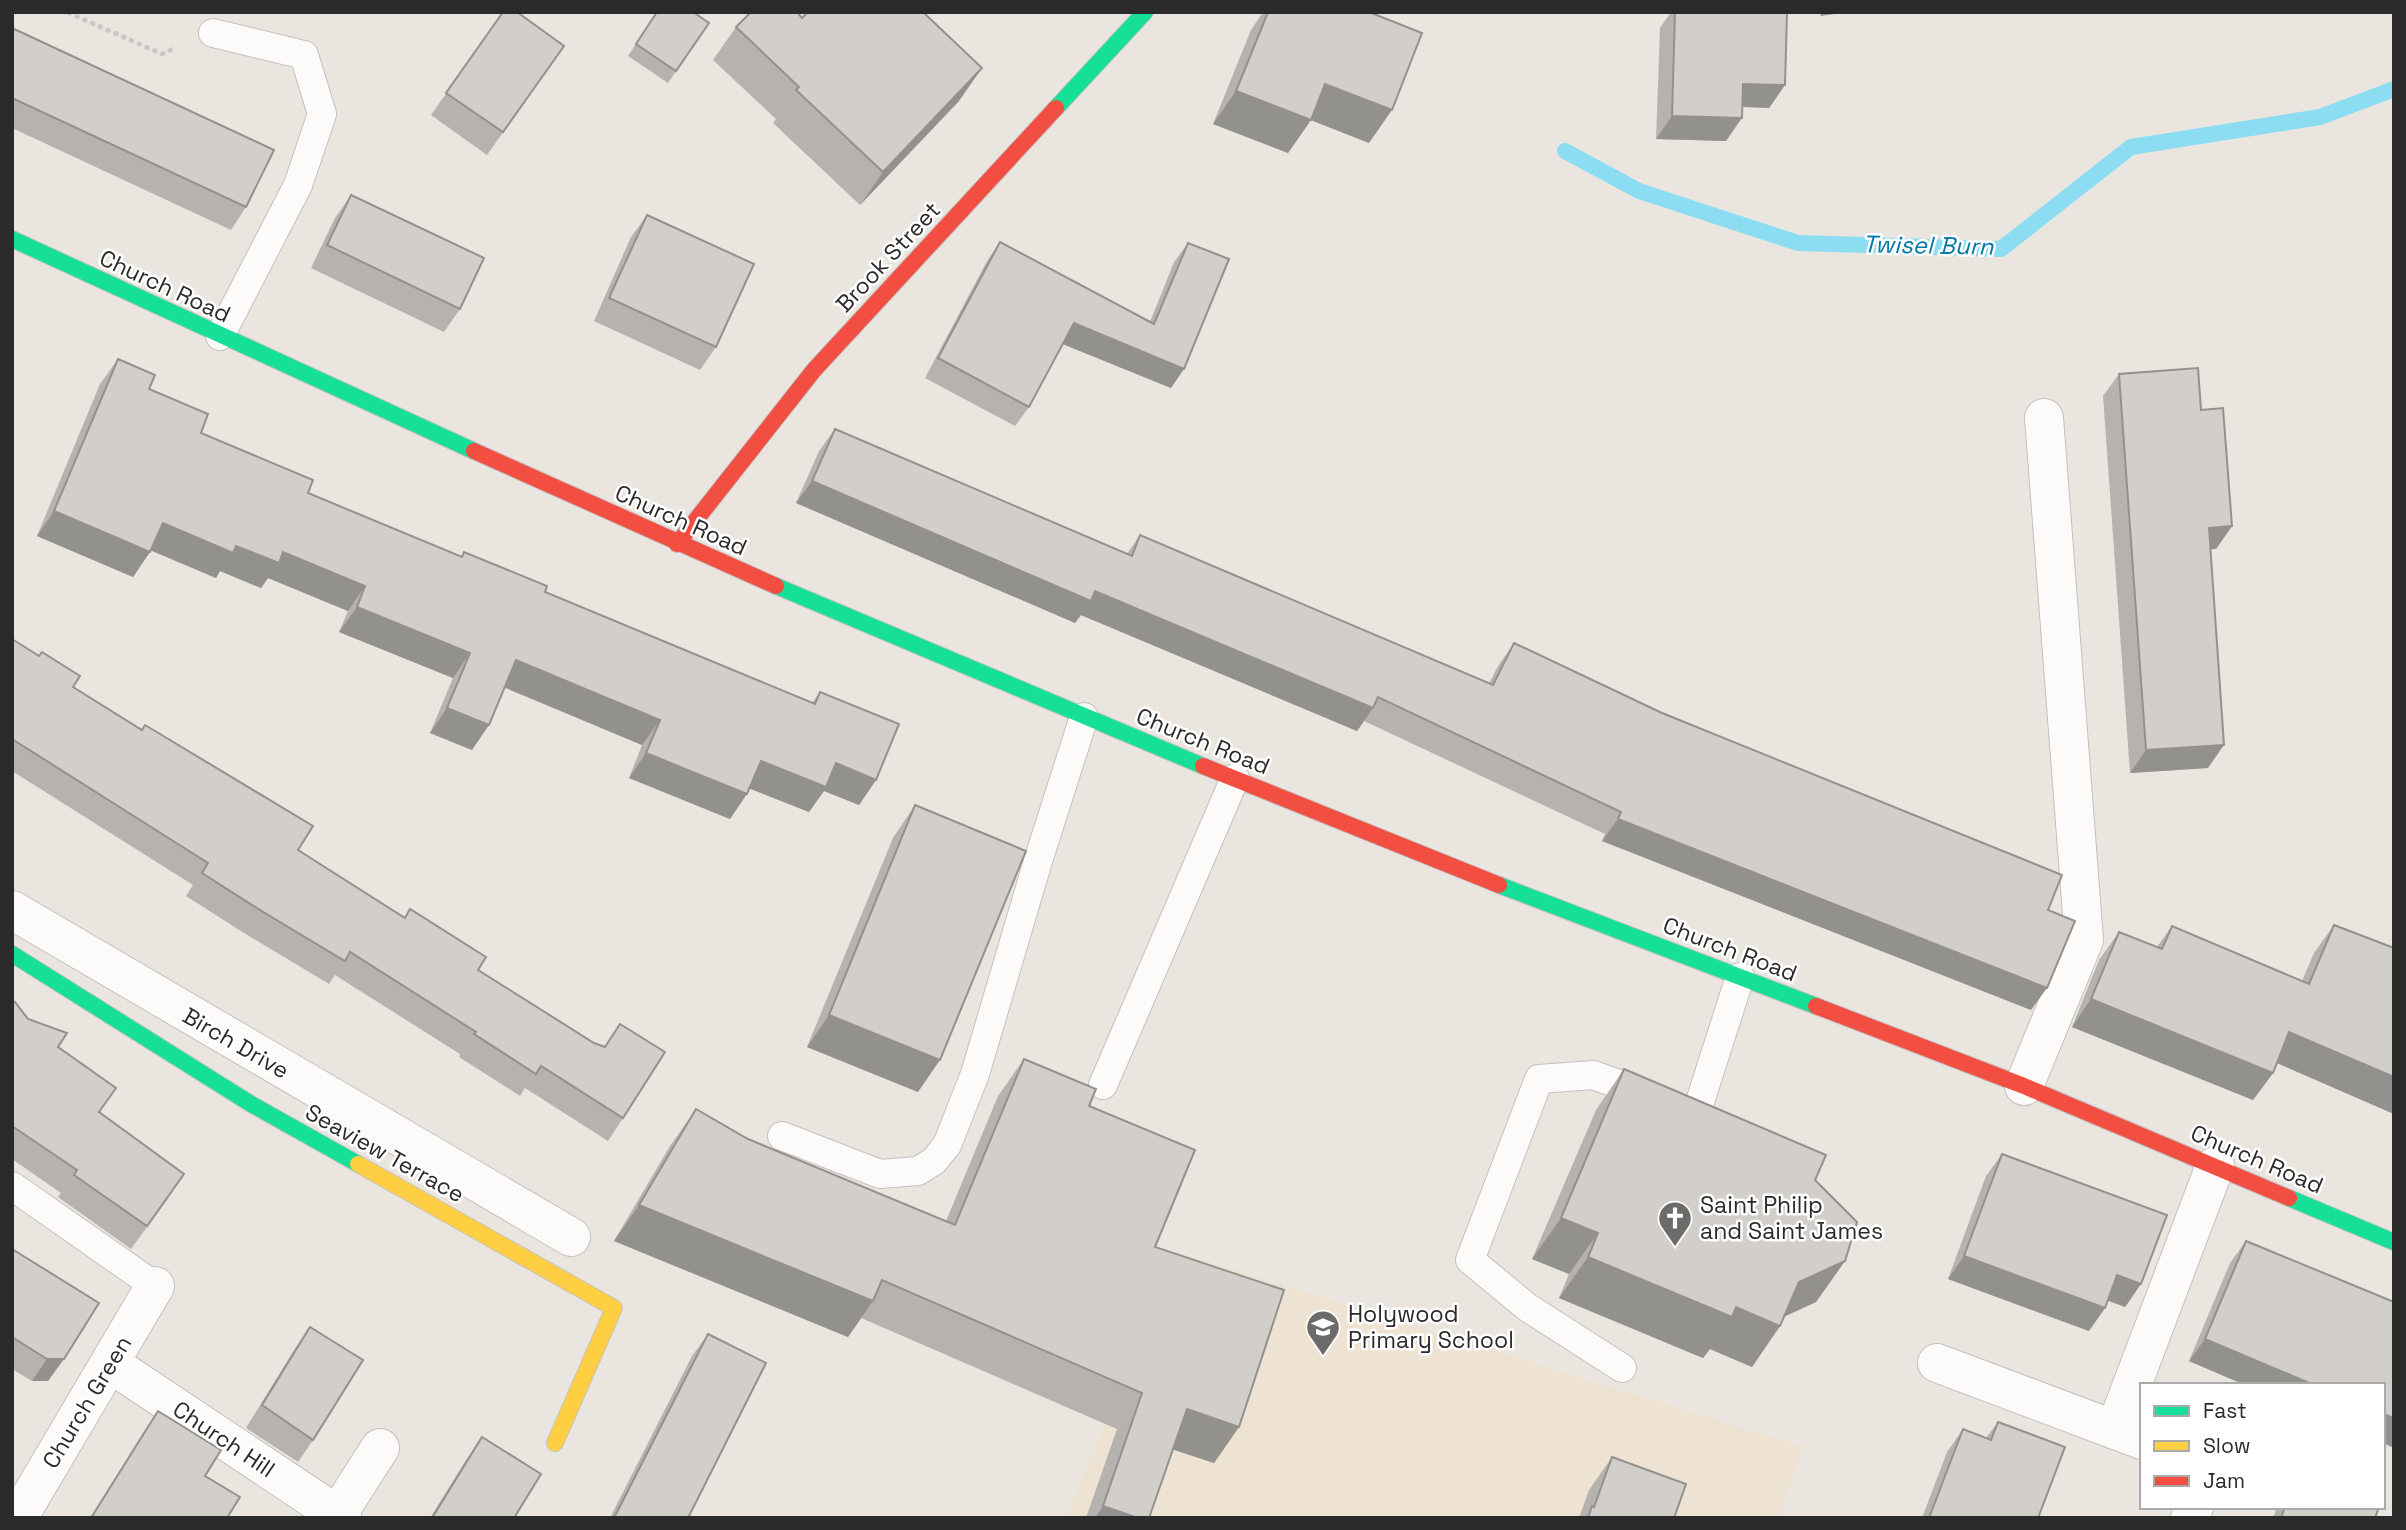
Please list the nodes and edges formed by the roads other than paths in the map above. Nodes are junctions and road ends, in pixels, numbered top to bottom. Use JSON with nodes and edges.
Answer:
{"nodes":[{"id":1,"x":1145,"y":12,"type":"edge"},
{"id":2,"x":213,"y":33,"type":"road end"},
{"id":3,"x":12,"y":239,"type":"edge"},
{"id":4,"x":220,"y":336,"type":"junction"},
{"id":5,"x":2044,"y":418,"type":"dead end"},
{"id":6,"x":677,"y":544,"type":"junction"},
{"id":7,"x":1084,"y":717,"type":"junction"},
{"id":8,"x":1236,"y":778,"type":"junction"},
{"id":9,"x":12,"y":910,"type":"edge"},
{"id":10,"x":12,"y":954,"type":"edge"},
{"id":11,"x":1740,"y":977,"type":"junction"},
{"id":12,"x":1103,"y":1085,"type":"dead end"},
{"id":13,"x":2024,"y":1086,"type":"junction"},
{"id":14,"x":782,"y":1136,"type":"dead end"},
{"id":15,"x":2215,"y":1166,"type":"junction"},
{"id":16,"x":12,"y":1186,"type":"edge"},
{"id":17,"x":571,"y":1237,"type":"dead end"},
{"id":18,"x":2394,"y":1242,"type":"edge"},
{"id":19,"x":155,"y":1286,"type":"joint"},
{"id":20,"x":1937,"y":1363,"type":"dead end"},
{"id":21,"x":111,"y":1364,"type":"junction"},
{"id":22,"x":1622,"y":1368,"type":"dead end"},
{"id":23,"x":2145,"y":1383,"type":"edge"},
{"id":24,"x":2140,"y":1398,"type":"edge"},
{"id":25,"x":2128,"y":1435,"type":"edge"},
{"id":26,"x":555,"y":1443,"type":"dead end"},
{"id":27,"x":380,"y":1448,"type":"dead end"},
{"id":28,"x":339,"y":1516,"type":"edge"},
{"id":29,"x":18,"y":1518,"type":"edge"}],
"edges":[{"from":1,"to":6,"type":"street","name":"Brook Street"},
{"from":2,"to":4,"type":"lane"},
{"from":3,"to":4,"type":"street","name":"Church Road"},
{"from":4,"to":6,"type":"street","name":"Church Road"},
{"from":5,"to":13,"type":"street"},
{"from":6,"to":7,"type":"street","name":"Church Road"},
{"from":7,"to":8,"type":"street","name":"Church Road"},
{"from":7,"to":14,"type":"lane"},
{"from":8,"to":11,"type":"street","name":"Church Road"},
{"from":8,"to":12,"type":"lane"},
{"from":9,"to":17,"type":"street","name":"Birch Drive"},
{"from":10,"to":26,"type":"street","name":"Seaview Terrace"},
{"from":11,"to":13,"type":"street","name":"Church Road"},
{"from":11,"to":22,"type":"lane"},
{"from":13,"to":15,"type":"street","name":"Church Road"},
{"from":15,"to":18,"type":"street","name":"Church Road"},
{"from":15,"to":23,"type":"street"},
{"from":16,"to":19,"type":"lane"},
{"from":19,"to":21,"type":"street","name":"Church Green"},
{"from":20,"to":25,"type":"street"},
{"from":21,"to":28,"type":"street","name":"Church Hill"},
{"from":21,"to":29,"type":"street","name":"Church Green"},
{"from":24,"to":25,"type":"street"},
{"from":27,"to":28,"type":"street","name":"Church Hill"}]}
